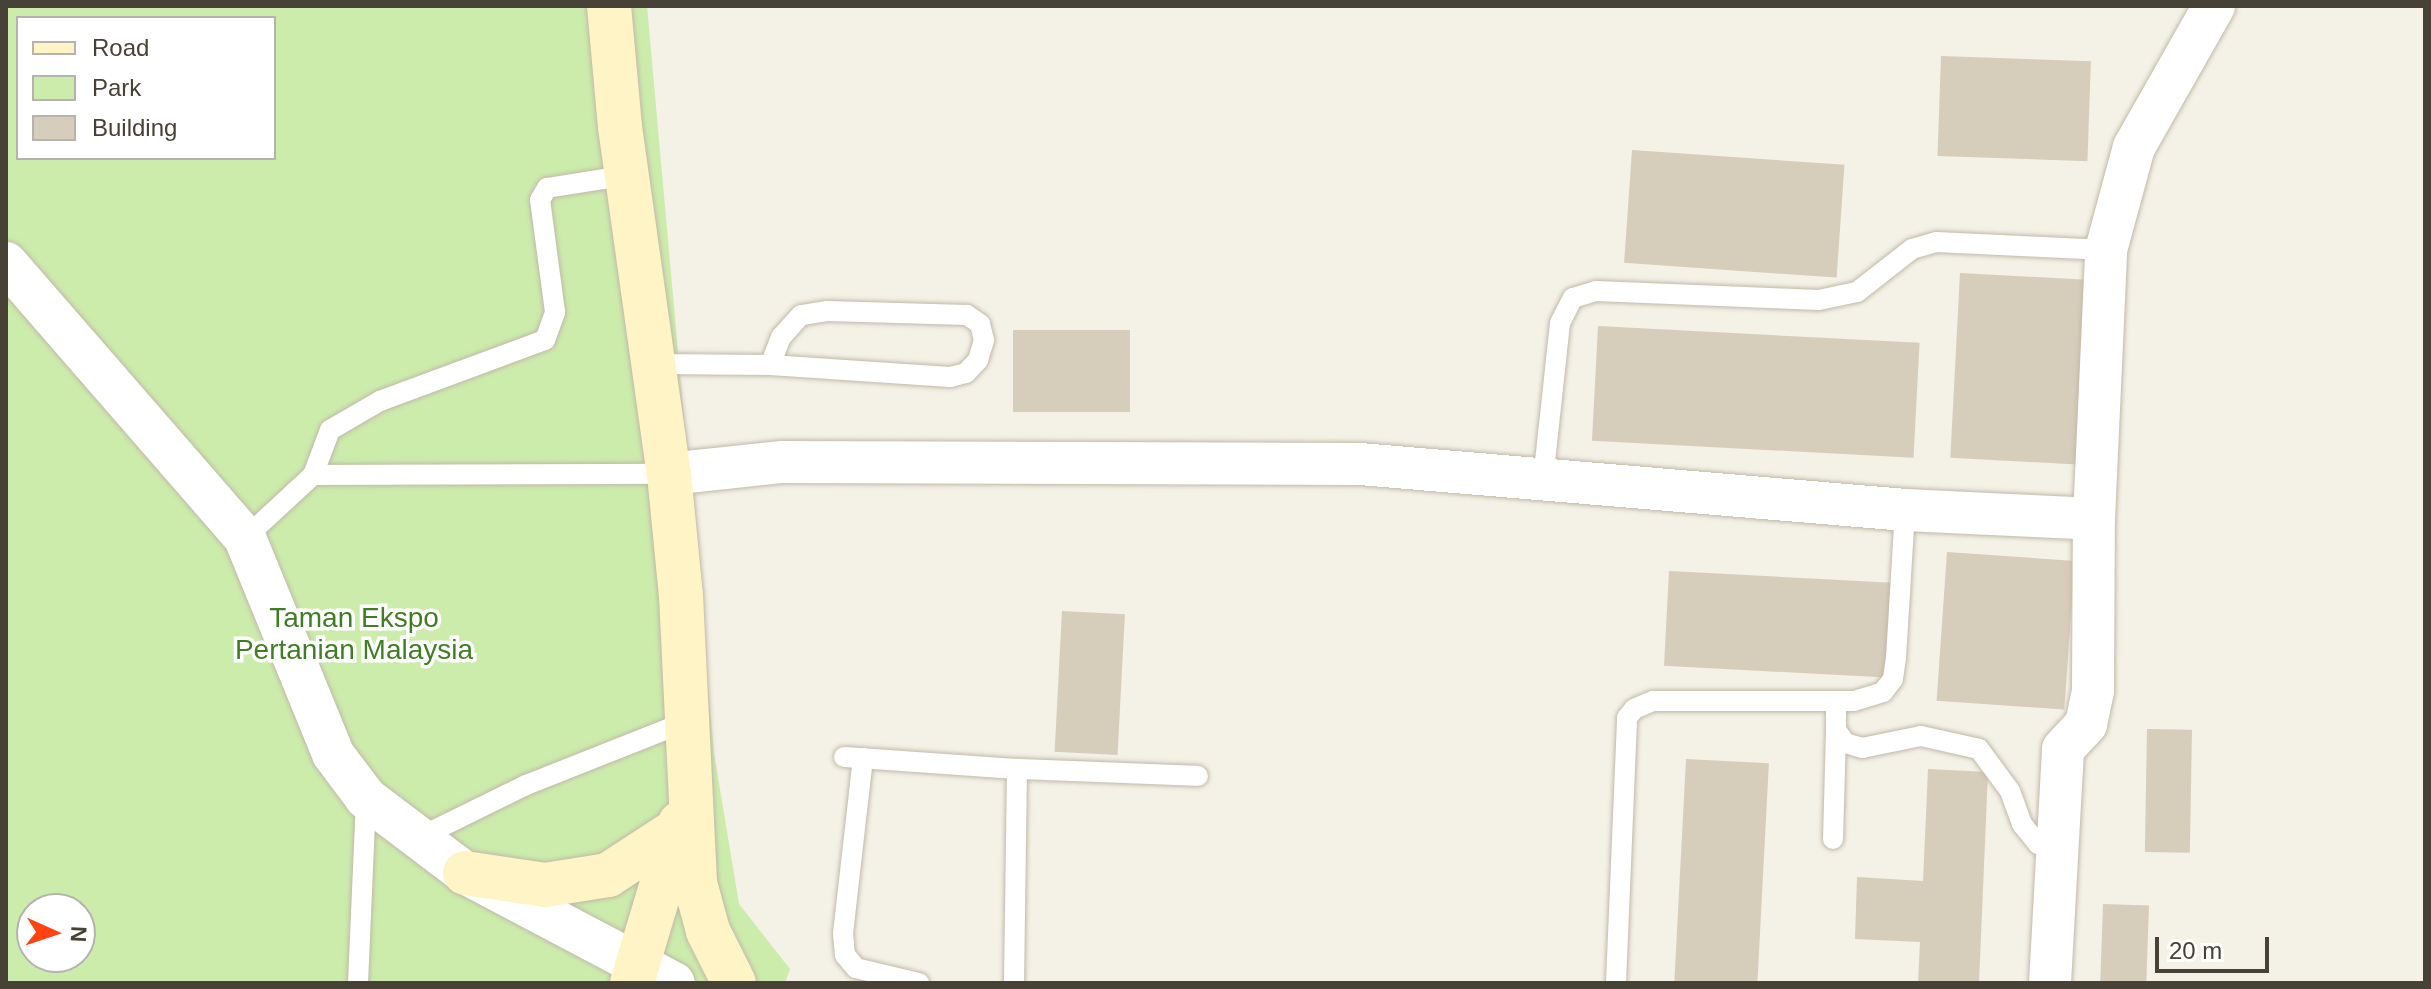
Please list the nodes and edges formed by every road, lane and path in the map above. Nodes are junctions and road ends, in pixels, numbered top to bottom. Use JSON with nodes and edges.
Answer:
{"nodes":[{"id":1,"x":609,"y":6,"type":"edge"},
{"id":2,"x":2214,"y":6,"type":"edge"},
{"id":3,"x":628,"y":175,"type":"junction"},
{"id":4,"x":2106,"y":250,"type":"junction"},
{"id":5,"x":6,"y":263,"type":"edge"},
{"id":6,"x":653,"y":364,"type":"junction"},
{"id":7,"x":770,"y":365,"type":"junction"},
{"id":8,"x":669,"y":474,"type":"junction"},
{"id":9,"x":313,"y":475,"type":"junction"},
{"id":10,"x":1543,"y":480,"type":"junction"},
{"id":11,"x":1905,"y":510,"type":"junction"},
{"id":12,"x":2094,"y":519,"type":"junction"},
{"id":13,"x":245,"y":538,"type":"junction"},
{"id":14,"x":1836,"y":701,"type":"junction"},
{"id":15,"x":1836,"y":730,"type":"junction"},
{"id":16,"x":689,"y":735,"type":"junction"},
{"id":17,"x":1017,"y":769,"type":"junction"},
{"id":18,"x":1198,"y":776,"type":"dead end"},
{"id":19,"x":366,"y":798,"type":"junction"},
{"id":20,"x":680,"y":828,"type":"junction"},
{"id":21,"x":418,"y":838,"type":"junction"},
{"id":22,"x":1833,"y":839,"type":"dead end"},
{"id":23,"x":2054,"y":847,"type":"junction"},
{"id":24,"x":465,"y":873,"type":"junction"},
{"id":25,"x":649,"y":978,"type":"edge"},
{"id":26,"x":358,"y":983,"type":"edge"},
{"id":27,"x":734,"y":983,"type":"edge"},
{"id":28,"x":919,"y":983,"type":"edge"},
{"id":29,"x":1014,"y":983,"type":"edge"},
{"id":30,"x":1616,"y":983,"type":"edge"},
{"id":31,"x":2050,"y":983,"type":"edge"}],
"edges":[{"from":1,"to":3,"type":"street"},
{"from":2,"to":4,"type":"street"},
{"from":3,"to":6,"type":"street"},
{"from":3,"to":9,"type":"lane"},
{"from":4,"to":10,"type":"lane"},
{"from":4,"to":12,"type":"street"},
{"from":5,"to":13,"type":"street"},
{"from":6,"to":7,"type":"lane"},
{"from":6,"to":8,"type":"street"},
{"from":7,"to":7,"type":"lane"},
{"from":8,"to":9,"type":"lane"},
{"from":8,"to":10,"type":"street"},
{"from":8,"to":16,"type":"street"},
{"from":9,"to":13,"type":"lane"},
{"from":10,"to":11,"type":"street"},
{"from":11,"to":12,"type":"street"},
{"from":11,"to":14,"type":"lane"},
{"from":12,"to":23,"type":"street"},
{"from":13,"to":19,"type":"street"},
{"from":14,"to":15,"type":"lane"},
{"from":14,"to":30,"type":"lane"},
{"from":15,"to":22,"type":"lane"},
{"from":15,"to":23,"type":"lane"},
{"from":16,"to":20,"type":"street"},
{"from":16,"to":21,"type":"lane"},
{"from":16,"to":27,"type":"street"},
{"from":17,"to":18,"type":"lane"},
{"from":17,"to":28,"type":"lane"},
{"from":17,"to":29,"type":"lane"},
{"from":19,"to":21,"type":"street"},
{"from":19,"to":26,"type":"lane"},
{"from":20,"to":24,"type":"street"},
{"from":20,"to":25,"type":"street"},
{"from":21,"to":24,"type":"street"},
{"from":23,"to":31,"type":"street"},
{"from":24,"to":25,"type":"street"}]}
